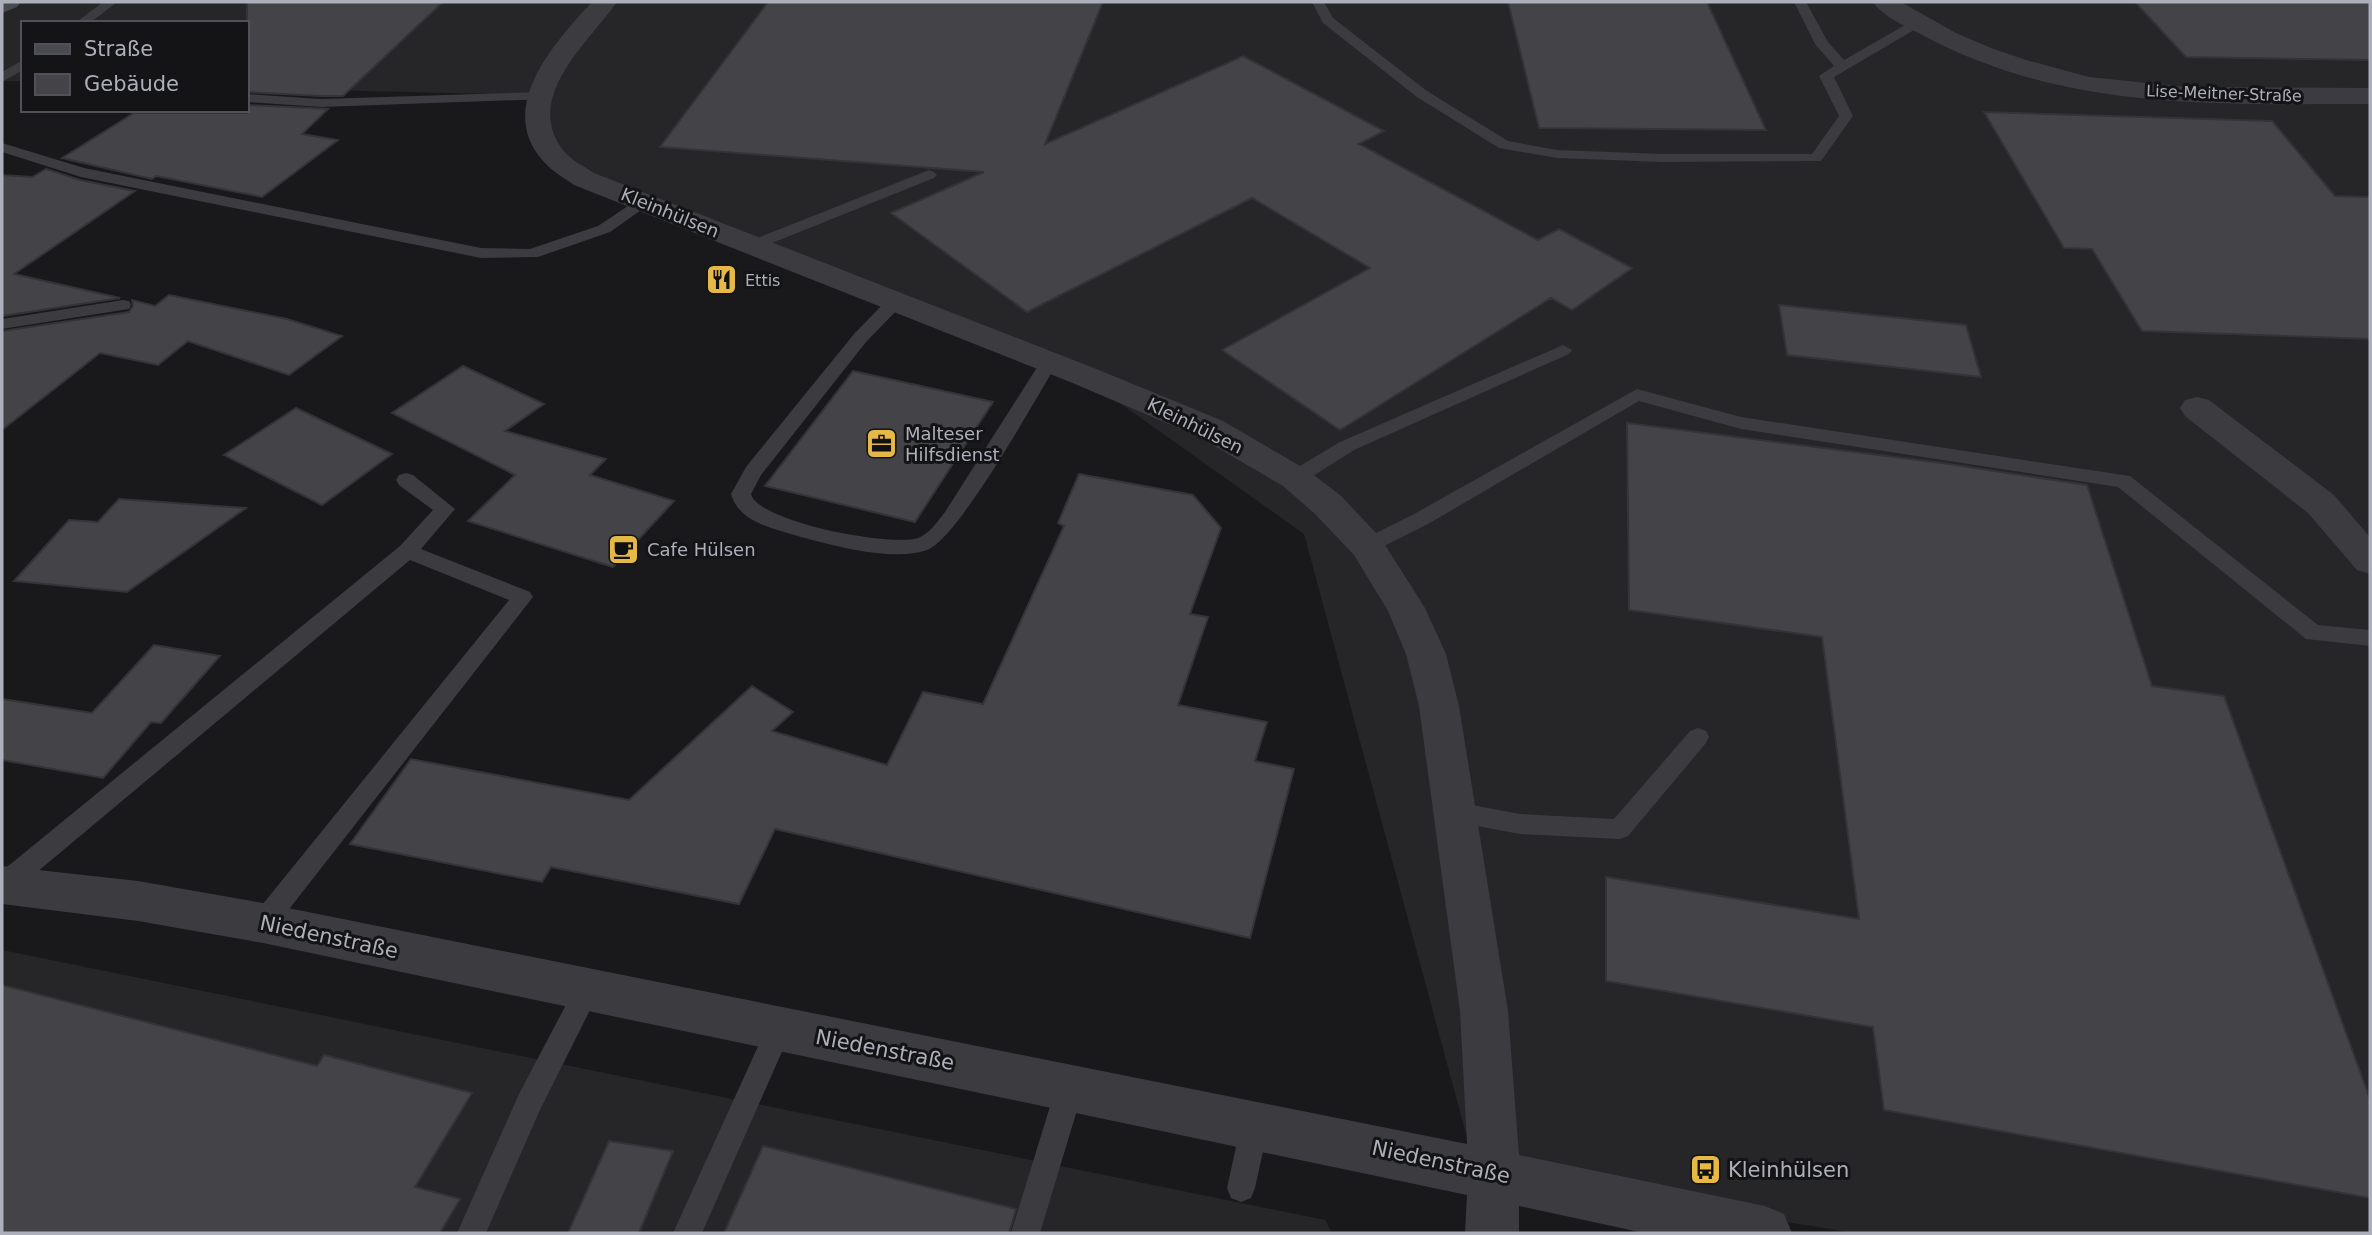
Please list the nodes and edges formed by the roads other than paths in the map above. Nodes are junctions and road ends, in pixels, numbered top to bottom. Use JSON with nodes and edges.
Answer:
{"nodes":[{"id":1,"x":9,"y":2,"type":"edge"},
{"id":2,"x":111,"y":2,"type":"edge"},
{"id":3,"x":604,"y":2,"type":"edge"},
{"id":4,"x":1318,"y":2,"type":"edge"},
{"id":5,"x":1800,"y":2,"type":"edge"},
{"id":6,"x":1885,"y":2,"type":"edge"},
{"id":7,"x":2,"y":6,"type":"edge"},
{"id":8,"x":84,"y":21,"type":"edge"},
{"id":9,"x":1919,"y":23,"type":"junction"},
{"id":10,"x":21,"y":65,"type":"edge"},
{"id":11,"x":1843,"y":66,"type":"junction"},
{"id":12,"x":2,"y":79,"type":"edge"},
{"id":13,"x":21,"y":81,"type":"edge"},
{"id":14,"x":542,"y":96,"type":"junction"},
{"id":15,"x":2370,"y":96,"type":"edge"},
{"id":16,"x":248,"y":98,"type":"edge"},
{"id":17,"x":2,"y":147,"type":"edge"},
{"id":18,"x":929,"y":175,"type":"dead end"},
{"id":19,"x":643,"y":203,"type":"junction"},
{"id":20,"x":751,"y":246,"type":"junction"},
{"id":21,"x":895,"y":302,"type":"junction"},
{"id":22,"x":123,"y":305,"type":"dead end"},
{"id":23,"x":2,"y":324,"type":"edge"},
{"id":24,"x":1563,"y":350,"type":"dead end"},
{"id":25,"x":1049,"y":362,"type":"junction"},
{"id":26,"x":2197,"y":408,"type":"dead end"},
{"id":27,"x":1295,"y":478,"type":"junction"},
{"id":28,"x":406,"y":480,"type":"dead end"},
{"id":29,"x":1367,"y":546,"type":"junction"},
{"id":30,"x":407,"y":551,"type":"junction"},
{"id":31,"x":2370,"y":561,"type":"edge"},
{"id":32,"x":2370,"y":638,"type":"edge"},
{"id":33,"x":1698,"y":737,"type":"dead end"},
{"id":34,"x":1456,"y":812,"type":"junction"},
{"id":35,"x":2,"y":885,"type":"edge"},
{"id":36,"x":262,"y":923,"type":"junction"},
{"id":37,"x":587,"y":990,"type":"junction"},
{"id":38,"x":779,"y":1029,"type":"junction"},
{"id":39,"x":1070,"y":1087,"type":"junction"},
{"id":40,"x":1255,"y":1124,"type":"junction"},
{"id":41,"x":1494,"y":1174,"type":"junction"},
{"id":42,"x":1241,"y":1188,"type":"dead end"},
{"id":43,"x":1710,"y":1227,"type":"edge"},
{"id":44,"x":471,"y":1233,"type":"edge"},
{"id":45,"x":687,"y":1233,"type":"edge"},
{"id":46,"x":1026,"y":1233,"type":"edge"},
{"id":47,"x":1492,"y":1233,"type":"edge"},
{"id":48,"x":1765,"y":1233,"type":"edge"}],
"edges":[{"from":1,"to":7,"type":"main road"},
{"from":2,"to":8,"type":"lane"},
{"from":3,"to":14,"type":"street","name":"Kleinhülsen"},
{"from":4,"to":11,"type":"lane"},
{"from":5,"to":11,"type":"lane"},
{"from":6,"to":9,"type":"street","name":"Lise-Meitner-Straße"},
{"from":9,"to":11,"type":"lane"},
{"from":9,"to":15,"type":"street","name":"Lise-Meitner-Straße"},
{"from":10,"to":12,"type":"lane"},
{"from":12,"to":13,"type":"lane"},
{"from":14,"to":16,"type":"lane"},
{"from":14,"to":19,"type":"street","name":"Kleinhülsen"},
{"from":17,"to":19,"type":"lane"},
{"from":18,"to":20,"type":"lane"},
{"from":19,"to":20,"type":"street","name":"Kleinhülsen"},
{"from":20,"to":21,"type":"street","name":"Kleinhülsen"},
{"from":21,"to":25,"type":"street","name":"Kleinhülsen"},
{"from":21,"to":25,"type":"lane"},
{"from":22,"to":23,"type":"lane"},
{"from":24,"to":27,"type":"lane"},
{"from":25,"to":27,"type":"street","name":"Kleinhülsen"},
{"from":26,"to":31,"type":"street"},
{"from":27,"to":29,"type":"street","name":"Kleinhülsen"},
{"from":28,"to":30,"type":"lane"},
{"from":29,"to":32,"type":"lane"},
{"from":29,"to":34,"type":"street","name":"Kleinhülsen"},
{"from":30,"to":35,"type":"lane"},
{"from":30,"to":36,"type":"lane"},
{"from":33,"to":34,"type":"lane"},
{"from":34,"to":41,"type":"street","name":"Kleinhülsen"},
{"from":35,"to":36,"type":"street","name":"Niedenstraße"},
{"from":36,"to":37,"type":"street","name":"Niedenstraße"},
{"from":37,"to":38,"type":"street","name":"Niedenstraße"},
{"from":37,"to":44,"type":"lane"},
{"from":38,"to":39,"type":"street","name":"Niedenstraße"},
{"from":38,"to":45,"type":"lane"},
{"from":39,"to":40,"type":"street","name":"Niedenstraße"},
{"from":39,"to":46,"type":"lane"},
{"from":40,"to":41,"type":"street","name":"Niedenstraße"},
{"from":40,"to":42,"type":"lane"},
{"from":41,"to":43,"type":"street","name":"Niedenstraße"},
{"from":41,"to":47,"type":"street","name":"Kleinhülsen"},
{"from":43,"to":48,"type":"street","name":"Niedenstraße"}]}
